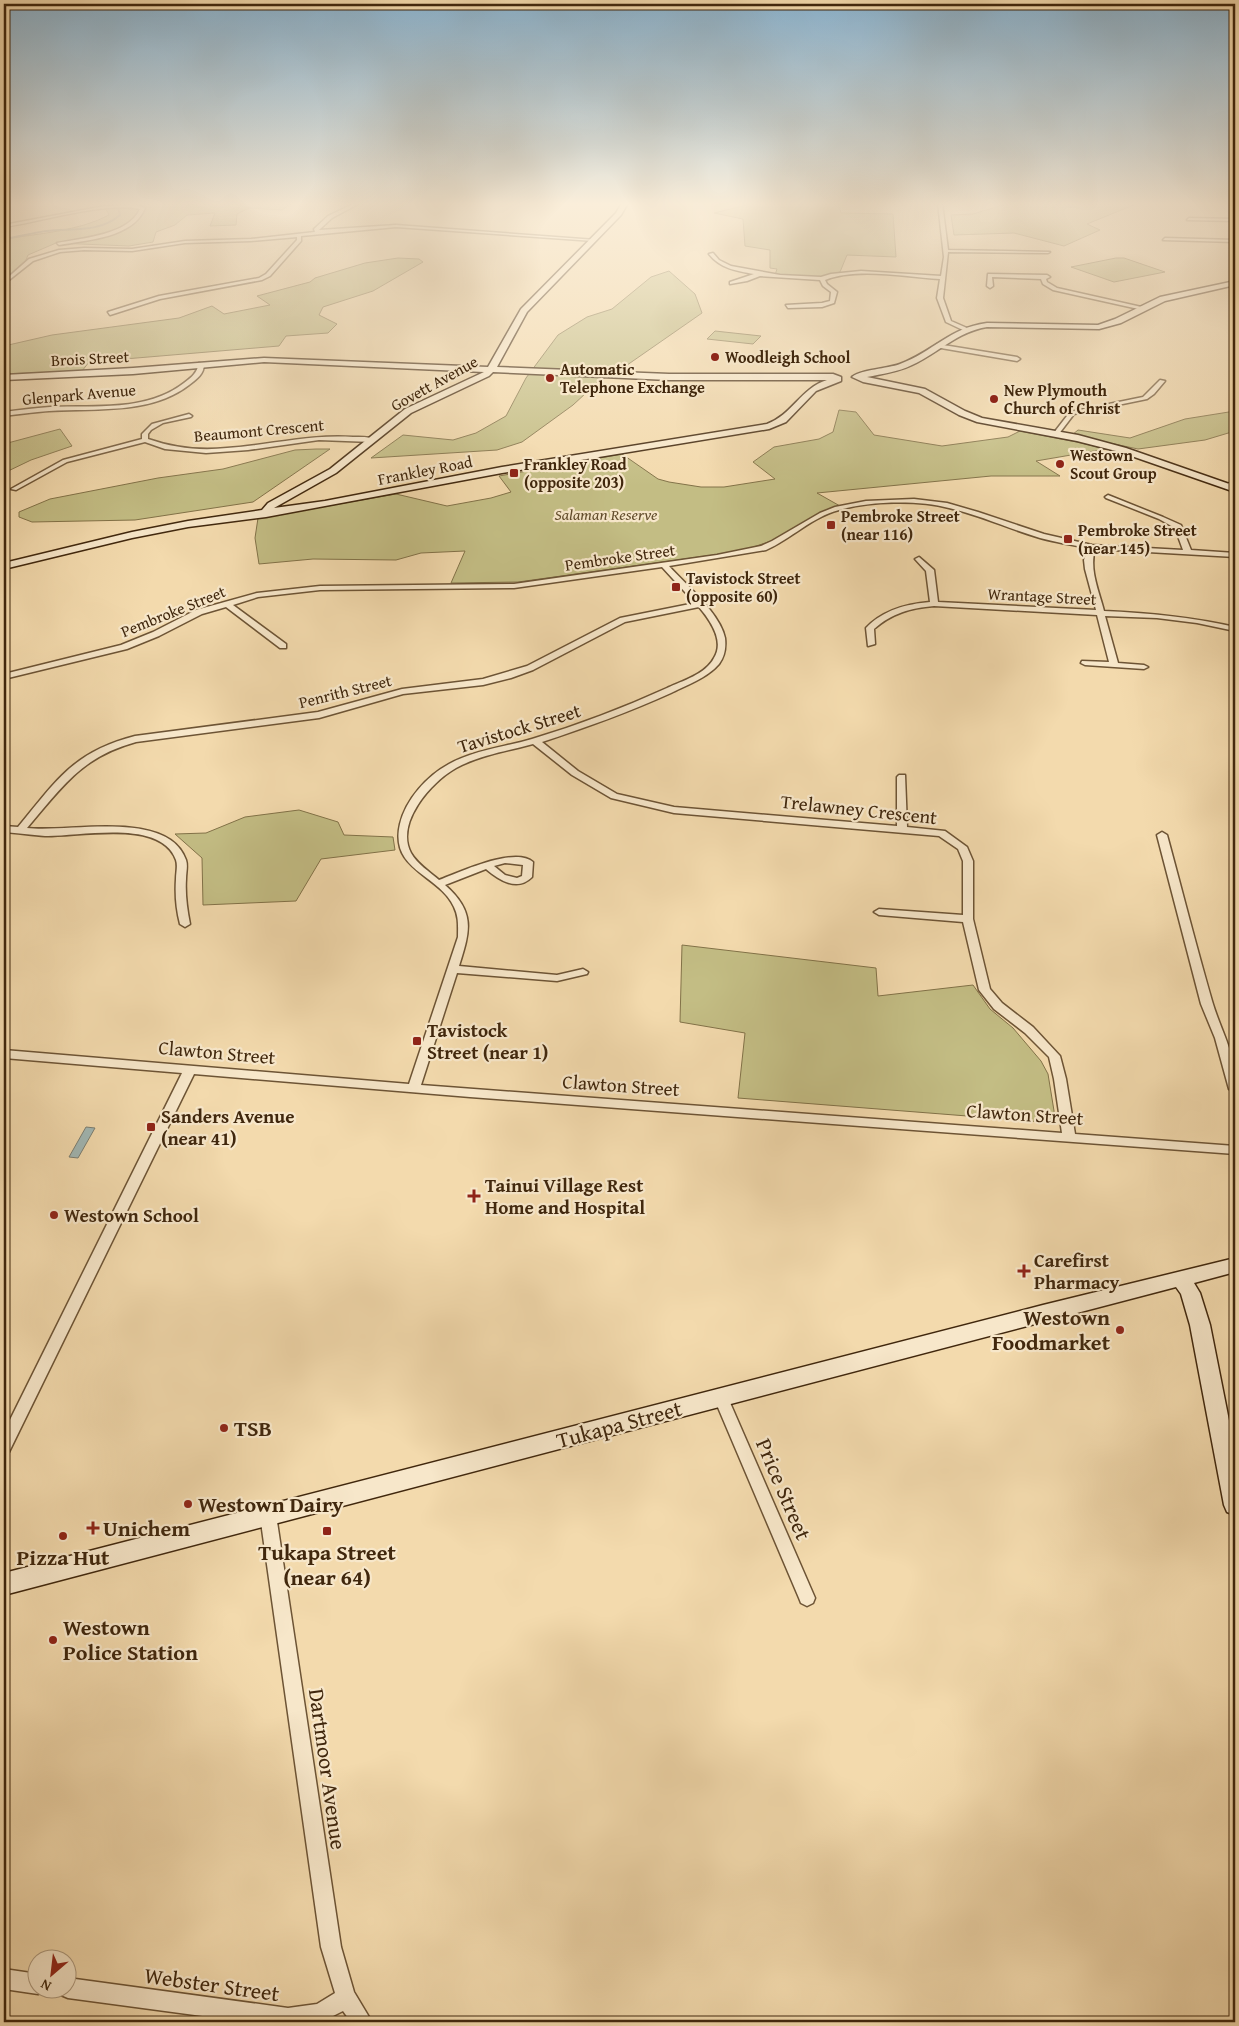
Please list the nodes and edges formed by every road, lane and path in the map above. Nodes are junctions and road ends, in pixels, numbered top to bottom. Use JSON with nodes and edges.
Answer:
{"nodes":[{"id":1,"x":161,"y":298,"type":"edge"},
{"id":2,"x":536,"y":298,"type":"edge"},
{"id":3,"x":833,"y":298,"type":"edge"},
{"id":4,"x":940,"y":298,"type":"edge"},
{"id":5,"x":1095,"y":298,"type":"edge"},
{"id":6,"x":1168,"y":298,"type":"edge"},
{"id":7,"x":788,"y":306,"type":"dead end"},
{"id":8,"x":1143,"y":308,"type":"junction"},
{"id":9,"x":110,"y":313,"type":"dead end"},
{"id":10,"x":965,"y":329,"type":"junction"},
{"id":11,"x":937,"y":346,"type":"junction"},
{"id":12,"x":1017,"y":360,"type":"dead end"},
{"id":13,"x":201,"y":364,"type":"junction"},
{"id":14,"x":490,"y":369,"type":"junction"},
{"id":15,"x":4,"y":376,"type":"edge"},
{"id":16,"x":838,"y":378,"type":"junction"},
{"id":17,"x":856,"y":378,"type":"junction"},
{"id":18,"x":1162,"y":381,"type":"dead end"},
{"id":19,"x":4,"y":414,"type":"edge"},
{"id":20,"x":189,"y":416,"type":"dead end"},
{"id":21,"x":1056,"y":434,"type":"junction"},
{"id":22,"x":145,"y":440,"type":"junction"},
{"id":23,"x":372,"y":440,"type":"junction"},
{"id":24,"x":1232,"y":486,"type":"edge"},
{"id":25,"x":14,"y":489,"type":"dead end"},
{"id":26,"x":1108,"y":497,"type":"dead end"},
{"id":27,"x":266,"y":514,"type":"junction"},
{"id":28,"x":1092,"y":547,"type":"junction"},
{"id":29,"x":1188,"y":553,"type":"junction"},
{"id":30,"x":1235,"y":555,"type":"edge"},
{"id":31,"x":919,"y":559,"type":"dead end"},
{"id":32,"x":664,"y":565,"type":"junction"},
{"id":33,"x":4,"y":566,"type":"edge"},
{"id":34,"x":226,"y":603,"type":"junction"},
{"id":35,"x":934,"y":604,"type":"junction"},
{"id":36,"x":699,"y":605,"type":"junction"},
{"id":37,"x":1100,"y":613,"type":"junction"},
{"id":38,"x":1235,"y":629,"type":"edge"},
{"id":39,"x":871,"y":644,"type":"dead end"},
{"id":40,"x":282,"y":646,"type":"dead end"},
{"id":41,"x":1085,"y":663,"type":"dead end"},
{"id":42,"x":1114,"y":664,"type":"junction"},
{"id":43,"x":1144,"y":667,"type":"dead end"},
{"id":44,"x":4,"y":676,"type":"edge"},
{"id":45,"x":535,"y":741,"type":"junction"},
{"id":46,"x":902,"y":777,"type":"dead end"},
{"id":47,"x":4,"y":829,"type":"edge"},
{"id":48,"x":902,"y":829,"type":"junction"},
{"id":49,"x":20,"y":831,"type":"junction"},
{"id":50,"x":1162,"y":836,"type":"dead end"},
{"id":51,"x":487,"y":865,"type":"dead end"},
{"id":52,"x":440,"y":883,"type":"junction"},
{"id":53,"x":879,"y":912,"type":"dead end"},
{"id":54,"x":968,"y":919,"type":"junction"},
{"id":55,"x":185,"y":924,"type":"dead end"},
{"id":56,"x":453,"y":969,"type":"junction"},
{"id":57,"x":583,"y":972,"type":"dead end"},
{"id":58,"x":4,"y":1054,"type":"edge"},
{"id":59,"x":190,"y":1069,"type":"junction"},
{"id":60,"x":414,"y":1087,"type":"junction"},
{"id":61,"x":1235,"y":1089,"type":"edge"},
{"id":62,"x":1069,"y":1136,"type":"junction"},
{"id":63,"x":1235,"y":1150,"type":"edge"},
{"id":64,"x":1235,"y":1265,"type":"edge"},
{"id":65,"x":1182,"y":1280,"type":"junction"},
{"id":66,"x":721,"y":1398,"type":"junction"},
{"id":67,"x":4,"y":1447,"type":"edge"},
{"id":68,"x":1235,"y":1505,"type":"edge"},
{"id":69,"x":268,"y":1515,"type":"junction"},
{"id":70,"x":4,"y":1584,"type":"edge"},
{"id":71,"x":806,"y":1598,"type":"dead end"},
{"id":72,"x":4,"y":1979,"type":"edge"},
{"id":73,"x":28,"y":1983,"type":"edge"},
{"id":74,"x":78,"y":1989,"type":"edge"},
{"id":75,"x":346,"y":1997,"type":"junction"},
{"id":76,"x":362,"y":2022,"type":"edge"}],
"edges":[{"from":1,"to":9,"type":"street"},
{"from":2,"to":14,"type":"street","name":"Govett Avenue"},
{"from":3,"to":7,"type":"street"},
{"from":4,"to":10,"type":"street"},
{"from":5,"to":8,"type":"street"},
{"from":6,"to":8,"type":"street"},
{"from":8,"to":10,"type":"street"},
{"from":10,"to":11,"type":"street"},
{"from":11,"to":12,"type":"street"},
{"from":11,"to":17,"type":"street"},
{"from":13,"to":14,"type":"street","name":"Brois Street"},
{"from":13,"to":15,"type":"street","name":"Brois Street"},
{"from":13,"to":19,"type":"street","name":"Glenpark Avenue"},
{"from":14,"to":16,"type":"street","name":"Brois Street"},
{"from":14,"to":23,"type":"street","name":"Govett Avenue"},
{"from":16,"to":17,"type":"street","name":"Brois Street"},
{"from":16,"to":27,"type":"street","name":"Frankley Road"},
{"from":17,"to":21,"type":"street"},
{"from":18,"to":21,"type":"street"},
{"from":20,"to":22,"type":"street","name":"Beaumont Crescent"},
{"from":21,"to":24,"type":"street"},
{"from":22,"to":23,"type":"street","name":"Beaumont Crescent"},
{"from":22,"to":25,"type":"street"},
{"from":23,"to":27,"type":"street","name":"Govett Avenue"},
{"from":26,"to":29,"type":"street"},
{"from":27,"to":33,"type":"street","name":"Frankley Road"},
{"from":28,"to":29,"type":"street","name":"Pembroke Street"},
{"from":28,"to":32,"type":"street","name":"Pembroke Street"},
{"from":28,"to":37,"type":"street"},
{"from":29,"to":30,"type":"street","name":"Pembroke Street"},
{"from":31,"to":35,"type":"street"},
{"from":32,"to":34,"type":"street","name":"Pembroke Street"},
{"from":32,"to":36,"type":"street","name":"Tavistock Street"},
{"from":34,"to":40,"type":"street"},
{"from":34,"to":44,"type":"street","name":"Pembroke Street"},
{"from":35,"to":37,"type":"street","name":"Wrantage Street"},
{"from":35,"to":39,"type":"street","name":"Wrantage Street"},
{"from":36,"to":45,"type":"street","name":"Tavistock Street"},
{"from":36,"to":49,"type":"street","name":"Penrith Street"},
{"from":37,"to":38,"type":"street","name":"Wrantage Street"},
{"from":37,"to":42,"type":"street"},
{"from":41,"to":42,"type":"street"},
{"from":42,"to":43,"type":"street"},
{"from":45,"to":48,"type":"street","name":"Trelawney Crescent"},
{"from":45,"to":52,"type":"street","name":"Tavistock Street"},
{"from":46,"to":48,"type":"street"},
{"from":47,"to":49,"type":"street"},
{"from":48,"to":54,"type":"street","name":"Trelawney Crescent"},
{"from":49,"to":55,"type":"street"},
{"from":50,"to":61,"type":"street"},
{"from":51,"to":52,"type":"street"},
{"from":52,"to":56,"type":"street","name":"Tavistock Street"},
{"from":53,"to":54,"type":"street"},
{"from":54,"to":62,"type":"street","name":"Trelawney Crescent"},
{"from":56,"to":57,"type":"street"},
{"from":56,"to":60,"type":"street","name":"Tavistock Street"},
{"from":58,"to":59,"type":"street","name":"Clawton Street"},
{"from":59,"to":60,"type":"street","name":"Clawton Street"},
{"from":59,"to":67,"type":"street"},
{"from":60,"to":62,"type":"street","name":"Clawton Street"},
{"from":62,"to":63,"type":"street","name":"Clawton Street"},
{"from":64,"to":65,"type":"street","name":"Tukapa Street"},
{"from":65,"to":66,"type":"street","name":"Tukapa Street"},
{"from":65,"to":68,"type":"street"},
{"from":66,"to":69,"type":"street","name":"Tukapa Street"},
{"from":66,"to":71,"type":"street","name":"Price Street"},
{"from":69,"to":70,"type":"street","name":"Tukapa Street"},
{"from":69,"to":75,"type":"street","name":"Dartmoor Avenue"},
{"from":72,"to":73,"type":"street"},
{"from":74,"to":75,"type":"street","name":"Webster Street"},
{"from":75,"to":76,"type":"street","name":"Dartmoor Avenue"}]}
